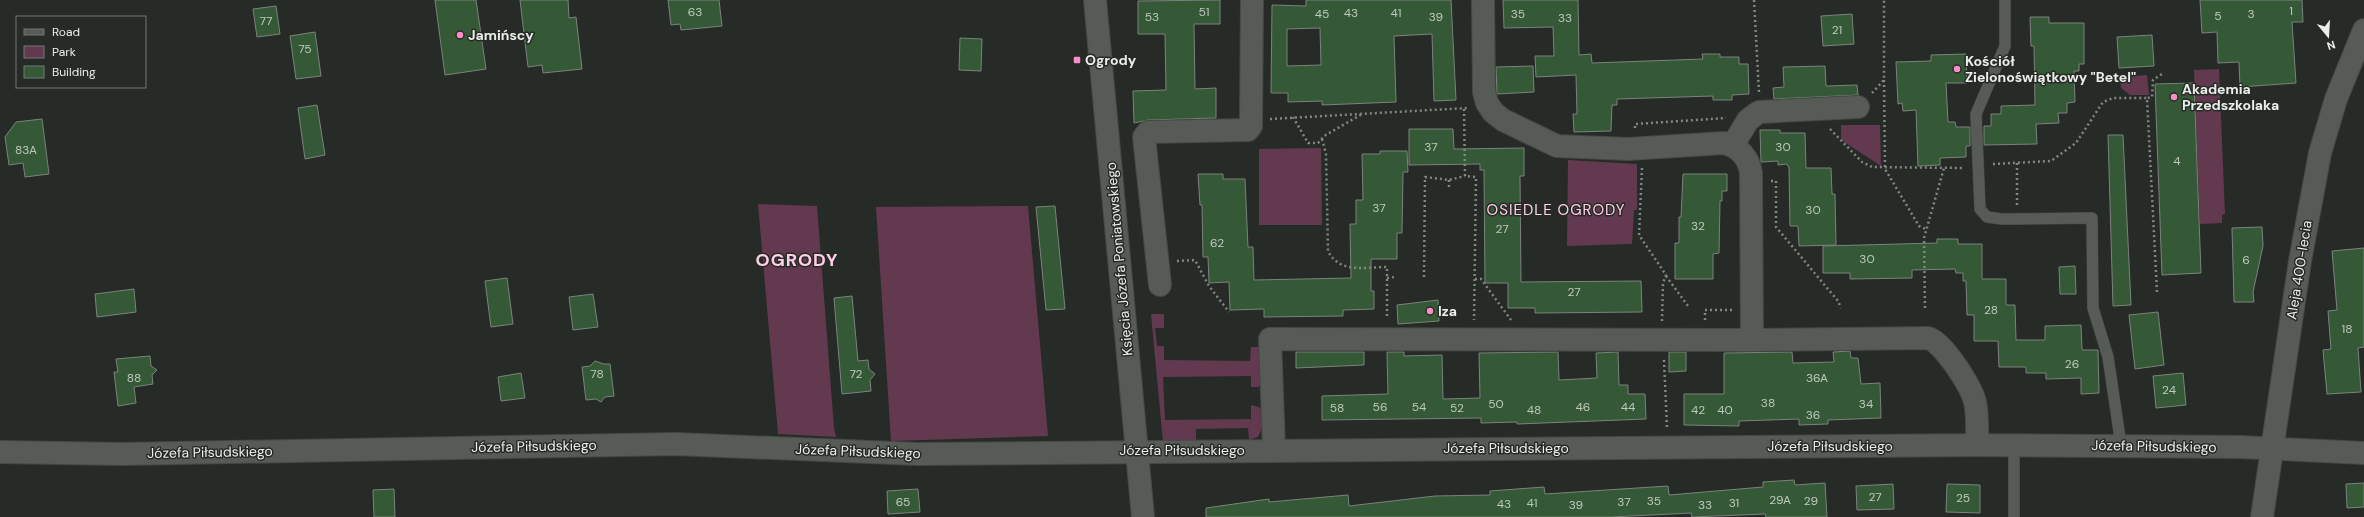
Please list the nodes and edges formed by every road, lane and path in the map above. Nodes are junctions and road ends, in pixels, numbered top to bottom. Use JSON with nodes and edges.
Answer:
{"nodes":[{"id":1,"x":1095,"y":0,"type":"edge"},
{"id":2,"x":1252,"y":0,"type":"edge"},
{"id":3,"x":1483,"y":0,"type":"edge"},
{"id":4,"x":1754,"y":0,"type":"edge"},
{"id":5,"x":1884,"y":0,"type":"edge"},
{"id":6,"x":2005,"y":0,"type":"edge"},
{"id":7,"x":2364,"y":30,"type":"edge"},
{"id":8,"x":2162,"y":74,"type":"dead end"},
{"id":9,"x":1884,"y":80,"type":"junction"},
{"id":10,"x":1759,"y":94,"type":"dead end"},
{"id":11,"x":2147,"y":98,"type":"junction"},
{"id":12,"x":1487,"y":103,"type":"junction"},
{"id":13,"x":1858,"y":107,"type":"joint"},
{"id":14,"x":1464,"y":109,"type":"junction"},
{"id":15,"x":1809,"y":110,"type":"junction"},
{"id":16,"x":1362,"y":114,"type":"junction"},
{"id":17,"x":1293,"y":117,"type":"junction"},
{"id":18,"x":1731,"y":118,"type":"dead end"},
{"id":19,"x":1251,"y":120,"type":"junction"},
{"id":20,"x":1322,"y":138,"type":"junction"},
{"id":21,"x":1733,"y":145,"type":"junction"},
{"id":22,"x":1639,"y":149,"type":"junction"},
{"id":23,"x":2017,"y":163,"type":"junction"},
{"id":24,"x":1944,"y":168,"type":"junction"},
{"id":25,"x":1978,"y":168,"type":"junction"},
{"id":26,"x":1885,"y":169,"type":"junction"},
{"id":27,"x":1465,"y":176,"type":"junction"},
{"id":28,"x":1449,"y":180,"type":"junction"},
{"id":29,"x":1751,"y":180,"type":"junction"},
{"id":30,"x":1450,"y":189,"type":"dead end"},
{"id":31,"x":2017,"y":219,"type":"junction"},
{"id":32,"x":1926,"y":229,"type":"junction"},
{"id":33,"x":1175,"y":262,"type":"dead end"},
{"id":34,"x":1666,"y":275,"type":"junction"},
{"id":35,"x":1387,"y":278,"type":"junction"},
{"id":36,"x":1395,"y":278,"type":"dead end"},
{"id":37,"x":1424,"y":278,"type":"dead end"},
{"id":38,"x":1475,"y":280,"type":"junction"},
{"id":39,"x":1160,"y":285,"type":"dead end"},
{"id":40,"x":2157,"y":292,"type":"dead end"},
{"id":41,"x":1688,"y":306,"type":"dead end"},
{"id":42,"x":1841,"y":308,"type":"dead end"},
{"id":43,"x":1925,"y":308,"type":"dead end"},
{"id":44,"x":1732,"y":310,"type":"dead end"},
{"id":45,"x":1229,"y":312,"type":"dead end"},
{"id":46,"x":1388,"y":324,"type":"dead end"},
{"id":47,"x":1474,"y":325,"type":"dead end"},
{"id":48,"x":1515,"y":325,"type":"dead end"},
{"id":49,"x":1707,"y":326,"type":"dead end"},
{"id":50,"x":1663,"y":339,"type":"junction"},
{"id":51,"x":1752,"y":340,"type":"junction"},
{"id":52,"x":1977,"y":445,"type":"junction"},
{"id":53,"x":2014,"y":445,"type":"junction"},
{"id":54,"x":2121,"y":445,"type":"junction"},
{"id":55,"x":1668,"y":447,"type":"junction"},
{"id":56,"x":2271,"y":448,"type":"junction"},
{"id":57,"x":1274,"y":449,"type":"junction"},
{"id":58,"x":1136,"y":450,"type":"junction"},
{"id":59,"x":0,"y":452,"type":"edge"},
{"id":60,"x":2364,"y":453,"type":"edge"},
{"id":61,"x":1143,"y":517,"type":"edge"},
{"id":62,"x":2014,"y":517,"type":"edge"},
{"id":63,"x":2262,"y":517,"type":"edge"}],
"edges":[{"from":1,"to":58,"type":"street","name":"Księcia Józefa Poniatowskiego"},
{"from":2,"to":19,"type":"street"},
{"from":3,"to":12,"type":"street"},
{"from":4,"to":10,"type":"path"},
{"from":5,"to":9,"type":"path"},
{"from":6,"to":25,"type":"lane"},
{"from":7,"to":56,"type":"street","name":"Aleja 400-lecia"},
{"from":8,"to":11,"type":"path"},
{"from":9,"to":13,"type":"path"},
{"from":9,"to":26,"type":"path"},
{"from":11,"to":23,"type":"path"},
{"from":11,"to":40,"type":"path"},
{"from":12,"to":14,"type":"path"},
{"from":12,"to":22,"type":"street"},
{"from":13,"to":15,"type":"street"},
{"from":14,"to":16,"type":"path"},
{"from":14,"to":27,"type":"path"},
{"from":15,"to":21,"type":"street"},
{"from":15,"to":26,"type":"path"},
{"from":16,"to":17,"type":"path"},
{"from":16,"to":20,"type":"path"},
{"from":17,"to":19,"type":"path"},
{"from":17,"to":20,"type":"path"},
{"from":18,"to":22,"type":"path"},
{"from":19,"to":39,"type":"street"},
{"from":20,"to":35,"type":"path"},
{"from":21,"to":22,"type":"street"},
{"from":21,"to":29,"type":"street"},
{"from":22,"to":34,"type":"path"},
{"from":23,"to":25,"type":"path"},
{"from":23,"to":31,"type":"path"},
{"from":24,"to":25,"type":"path"},
{"from":24,"to":26,"type":"path"},
{"from":24,"to":32,"type":"path"},
{"from":25,"to":31,"type":"lane"},
{"from":26,"to":32,"type":"path"},
{"from":27,"to":28,"type":"path"},
{"from":27,"to":38,"type":"path"},
{"from":28,"to":30,"type":"path"},
{"from":28,"to":37,"type":"path"},
{"from":29,"to":42,"type":"path"},
{"from":29,"to":51,"type":"street"},
{"from":31,"to":54,"type":"lane"},
{"from":32,"to":43,"type":"path"},
{"from":33,"to":45,"type":"path"},
{"from":34,"to":41,"type":"path"},
{"from":34,"to":50,"type":"path"},
{"from":35,"to":36,"type":"path"},
{"from":35,"to":46,"type":"path"},
{"from":38,"to":47,"type":"path"},
{"from":38,"to":48,"type":"path"},
{"from":44,"to":49,"type":"path"},
{"from":50,"to":51,"type":"street"},
{"from":50,"to":55,"type":"path"},
{"from":50,"to":57,"type":"street"},
{"from":51,"to":52,"type":"street"},
{"from":52,"to":53,"type":"street","name":"Józefa Piłsudskiego"},
{"from":52,"to":55,"type":"street","name":"Józefa Piłsudskiego"},
{"from":53,"to":54,"type":"street","name":"Józefa Piłsudskiego"},
{"from":53,"to":62,"type":"lane"},
{"from":54,"to":56,"type":"street","name":"Józefa Piłsudskiego"},
{"from":55,"to":57,"type":"street","name":"Józefa Piłsudskiego"},
{"from":56,"to":60,"type":"street","name":"Józefa Piłsudskiego"},
{"from":56,"to":63,"type":"street","name":"Aleja 400-lecia"},
{"from":57,"to":58,"type":"street","name":"Józefa Piłsudskiego"},
{"from":58,"to":59,"type":"street","name":"Józefa Piłsudskiego"},
{"from":58,"to":61,"type":"street","name":"Księcia Józefa Poniatowskiego"}]}
